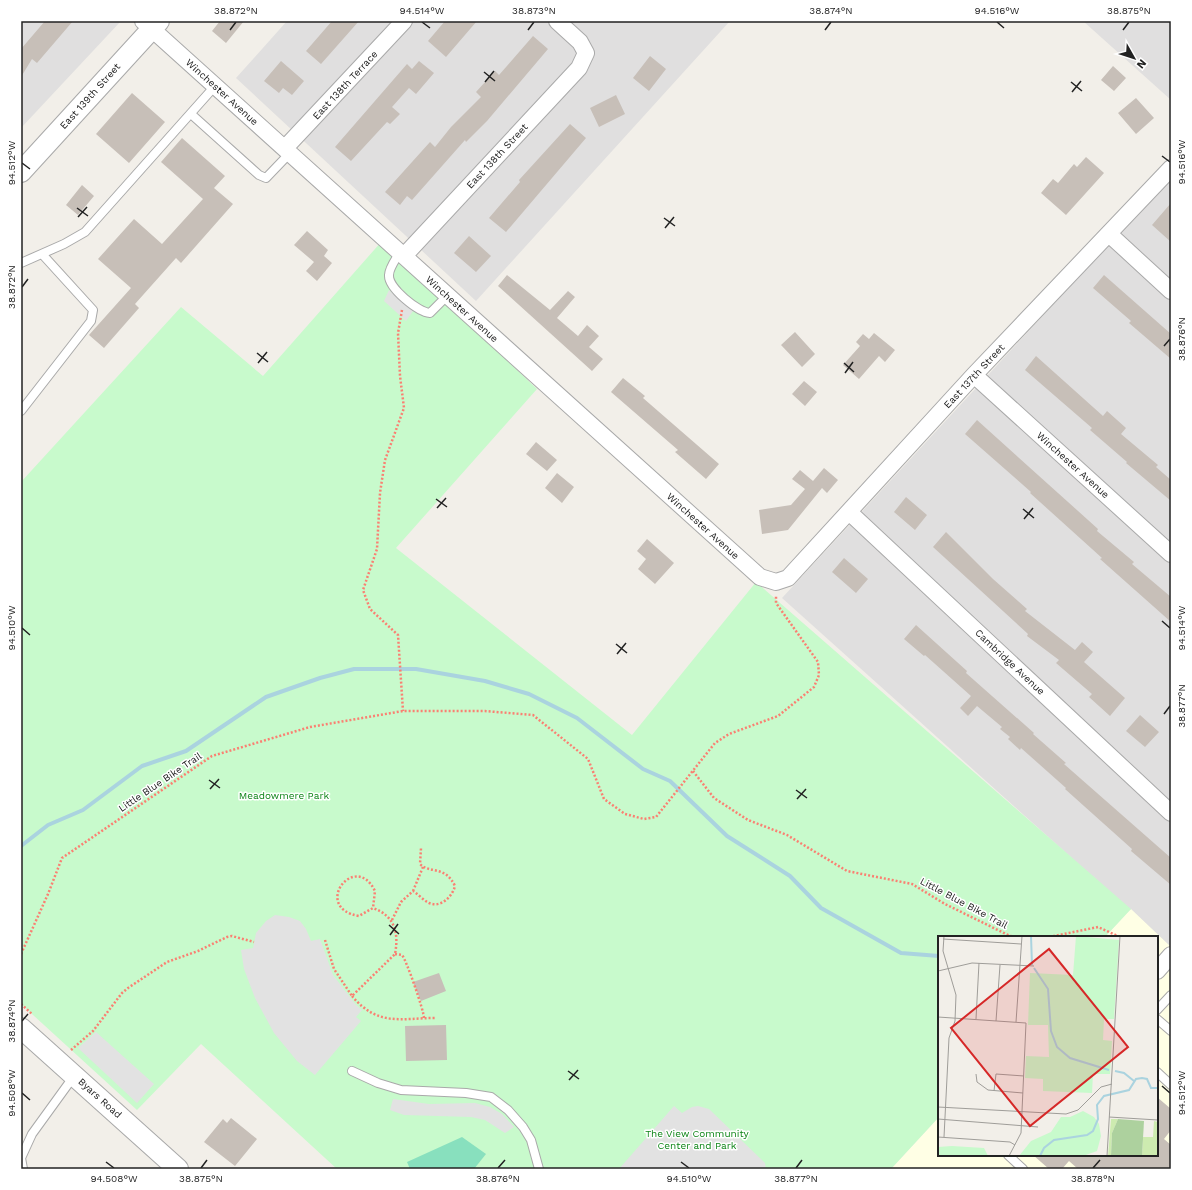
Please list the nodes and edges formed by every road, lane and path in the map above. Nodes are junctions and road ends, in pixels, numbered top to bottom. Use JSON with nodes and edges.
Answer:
{"nodes":[{"id":1,"x":404,"y":21,"type":"edge"},
{"id":2,"x":557,"y":21,"type":"edge"},
{"id":3,"x":151,"y":24,"type":"edge"},
{"id":4,"x":216,"y":86,"type":"junction"},
{"id":5,"x":191,"y":114,"type":"junction"},
{"id":6,"x":287,"y":150,"type":"junction"},
{"id":7,"x":1171,"y":168,"type":"edge"},
{"id":8,"x":21,"y":172,"type":"edge"},
{"id":9,"x":1109,"y":234,"type":"junction"},
{"id":10,"x":42,"y":254,"type":"junction"},
{"id":11,"x":402,"y":254,"type":"junction"},
{"id":12,"x":21,"y":263,"type":"edge"},
{"id":13,"x":1171,"y":291,"type":"edge"},
{"id":14,"x":448,"y":295,"type":"junction"},
{"id":15,"x":404,"y":298,"type":"junction"},
{"id":16,"x":974,"y":375,"type":"junction"},
{"id":17,"x":21,"y":411,"type":"edge"},
{"id":18,"x":849,"y":512,"type":"junction"},
{"id":19,"x":1171,"y":554,"type":"edge"},
{"id":20,"x":776,"y":582,"type":"junction"},
{"id":21,"x":402,"y":711,"type":"junction"},
{"id":22,"x":693,"y":771,"type":"junction"},
{"id":23,"x":1171,"y":813,"type":"edge"},
{"id":24,"x":421,"y":848,"type":"dead end"},
{"id":25,"x":423,"y":867,"type":"junction"},
{"id":26,"x":413,"y":891,"type":"junction"},
{"id":27,"x":373,"y":908,"type":"junction"},
{"id":28,"x":392,"y":920,"type":"junction"},
{"id":29,"x":1010,"y":936,"type":"edge"},
{"id":30,"x":1054,"y":936,"type":"edge"},
{"id":31,"x":1118,"y":936,"type":"edge"},
{"id":32,"x":325,"y":940,"type":"dead end"},
{"id":33,"x":254,"y":942,"type":"dead end"},
{"id":34,"x":21,"y":954,"type":"edge"},
{"id":35,"x":395,"y":954,"type":"junction"},
{"id":36,"x":1171,"y":955,"type":"edge"},
{"id":37,"x":1158,"y":970,"type":"edge"},
{"id":38,"x":1171,"y":995,"type":"edge"},
{"id":39,"x":352,"y":996,"type":"junction"},
{"id":40,"x":1158,"y":1009,"type":"edge"},
{"id":41,"x":424,"y":1018,"type":"junction"},
{"id":42,"x":436,"y":1018,"type":"dead end"},
{"id":43,"x":1158,"y":1020,"type":"edge"},
{"id":44,"x":21,"y":1028,"type":"edge"},
{"id":45,"x":1171,"y":1032,"type":"edge"},
{"id":46,"x":72,"y":1051,"type":"dead end"},
{"id":47,"x":352,"y":1071,"type":"dead end"},
{"id":48,"x":1158,"y":1073,"type":"edge"},
{"id":49,"x":74,"y":1076,"type":"junction"},
{"id":50,"x":1171,"y":1085,"type":"edge"},
{"id":51,"x":1009,"y":1156,"type":"edge"},
{"id":52,"x":22,"y":1169,"type":"edge"},
{"id":53,"x":178,"y":1169,"type":"edge"},
{"id":54,"x":539,"y":1169,"type":"edge"},
{"id":55,"x":1023,"y":1169,"type":"edge"}],
"edges":[{"from":1,"to":6,"type":"street","name":"East 138th Terrace"},
{"from":2,"to":11,"type":"street","name":"East 138th Street"},
{"from":3,"to":4,"type":"street","name":"Winchester Avenue"},
{"from":3,"to":8,"type":"street","name":"East 139th Street"},
{"from":4,"to":5,"type":"lane"},
{"from":4,"to":6,"type":"street","name":"Winchester Avenue"},
{"from":5,"to":6,"type":"lane"},
{"from":5,"to":10,"type":"lane"},
{"from":6,"to":11,"type":"street","name":"Winchester Avenue"},
{"from":7,"to":9,"type":"street","name":"East 137th Street"},
{"from":9,"to":13,"type":"street"},
{"from":9,"to":16,"type":"street","name":"East 137th Street"},
{"from":10,"to":12,"type":"lane"},
{"from":10,"to":17,"type":"lane"},
{"from":11,"to":14,"type":"street","name":"Winchester Avenue"},
{"from":11,"to":15,"type":"lane"},
{"from":14,"to":15,"type":"lane"},
{"from":14,"to":20,"type":"street","name":"Winchester Avenue"},
{"from":15,"to":21,"type":"path"},
{"from":16,"to":18,"type":"street","name":"East 137th Street"},
{"from":16,"to":19,"type":"street","name":"Winchester Avenue"},
{"from":18,"to":20,"type":"street","name":"East 137th Street"},
{"from":18,"to":23,"type":"street","name":"Cambridge Avenue"},
{"from":20,"to":22,"type":"path","name":"Little Blue Bike Trail"},
{"from":21,"to":22,"type":"path","name":"Little Blue Bike Trail"},
{"from":21,"to":34,"type":"path","name":"Little Blue Bike Trail"},
{"from":22,"to":29,"type":"path","name":"Little Blue Bike Trail"},
{"from":24,"to":25,"type":"path"},
{"from":25,"to":26,"type":"path"},
{"from":25,"to":26,"type":"path"},
{"from":26,"to":28,"type":"path"},
{"from":27,"to":27,"type":"path"},
{"from":27,"to":28,"type":"path"},
{"from":28,"to":35,"type":"path"},
{"from":30,"to":31,"type":"path"},
{"from":32,"to":39,"type":"path"},
{"from":33,"to":46,"type":"path"},
{"from":35,"to":39,"type":"path"},
{"from":35,"to":41,"type":"path"},
{"from":36,"to":37,"type":"street"},
{"from":38,"to":40,"type":"lane"},
{"from":39,"to":41,"type":"path"},
{"from":41,"to":42,"type":"path"},
{"from":43,"to":45,"type":"lane"},
{"from":44,"to":49,"type":"street","name":"Byars Road"},
{"from":47,"to":54,"type":"lane"},
{"from":48,"to":50,"type":"lane"},
{"from":49,"to":52,"type":"lane"},
{"from":49,"to":53,"type":"street","name":"Byars Road"},
{"from":51,"to":55,"type":"lane"}]}
